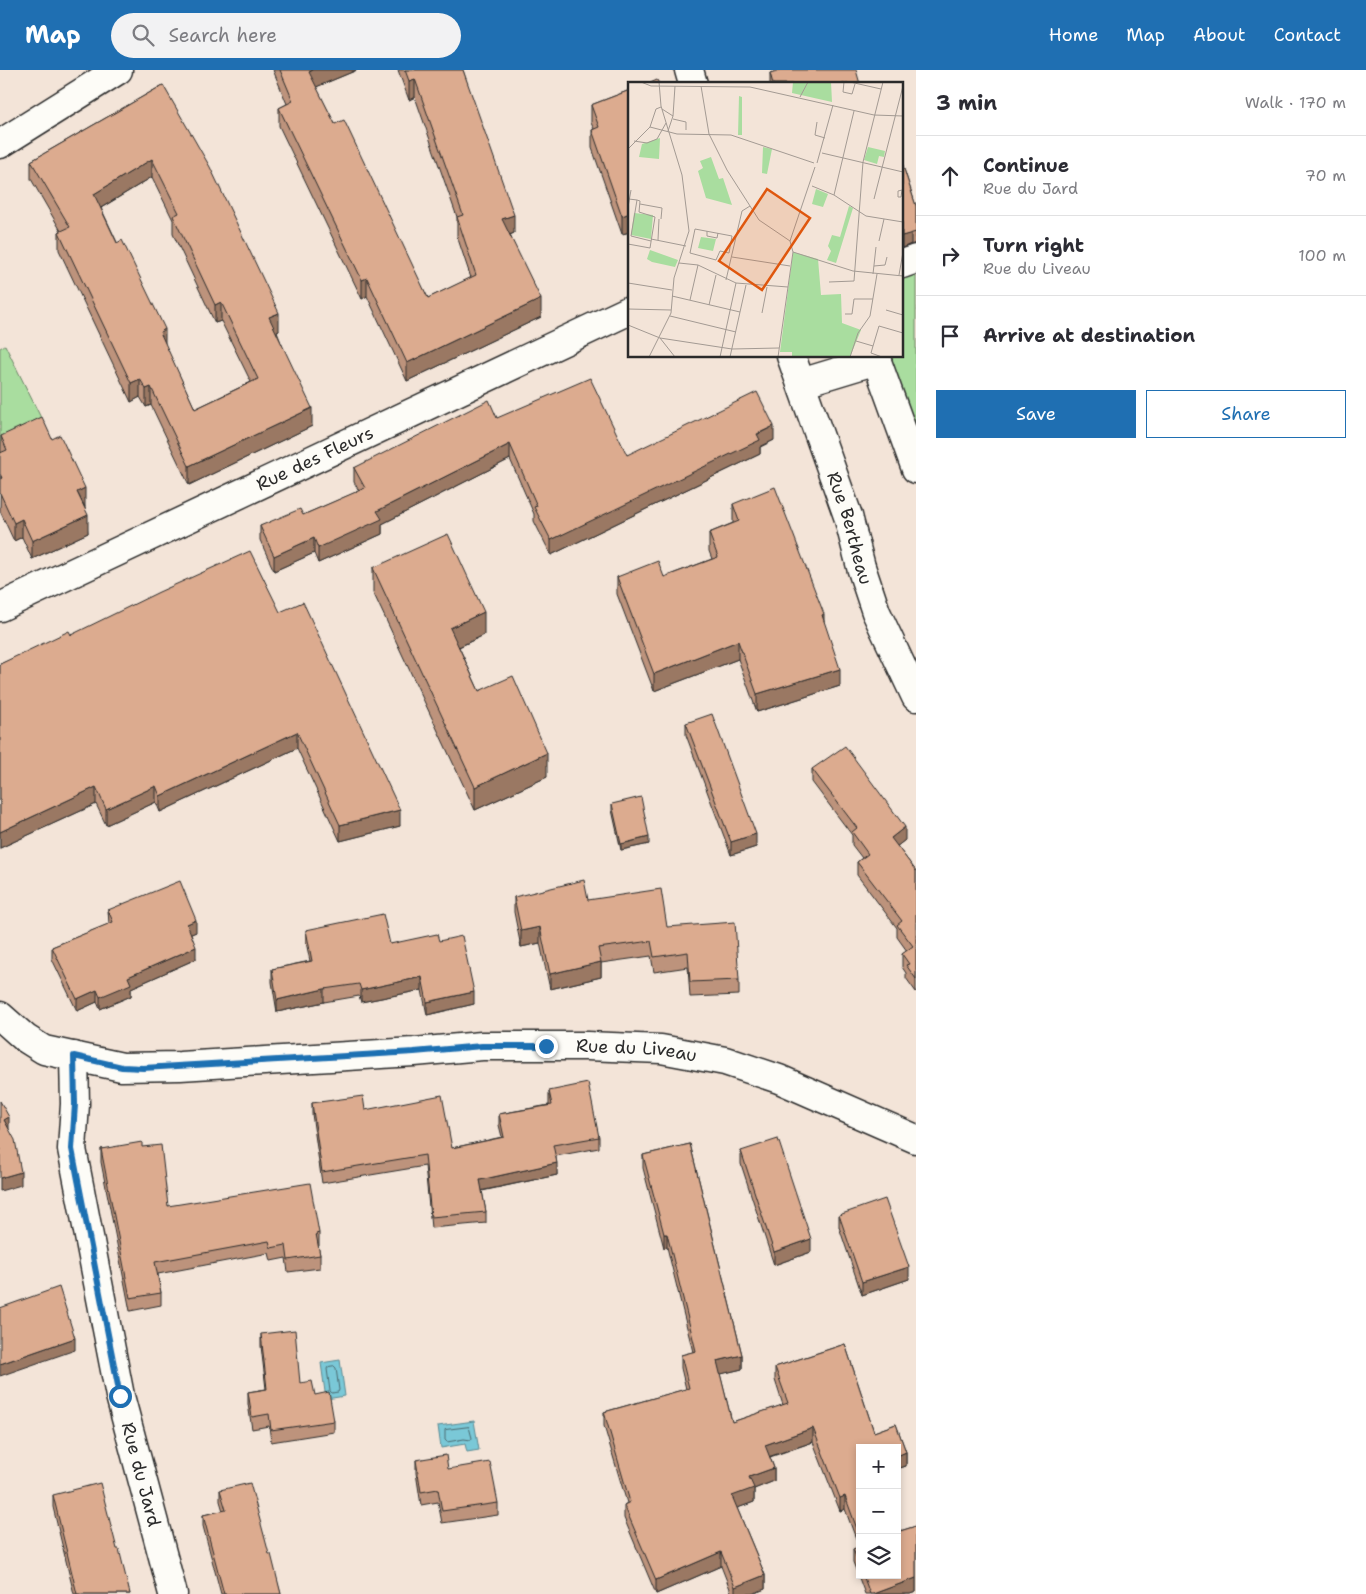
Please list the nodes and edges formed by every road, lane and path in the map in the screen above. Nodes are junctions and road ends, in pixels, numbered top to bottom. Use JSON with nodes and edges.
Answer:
{"nodes":[{"id":1,"x":118,"y":70,"type":"edge"},
{"id":2,"x":0,"y":144,"type":"edge"},
{"id":3,"x":916,"y":259,"type":"edge"},
{"id":4,"x":904,"y":263,"type":"edge"},
{"id":5,"x":628,"y":311,"type":"edge"},
{"id":6,"x":792,"y":358,"type":"edge"},
{"id":7,"x":876,"y":358,"type":"edge"},
{"id":8,"x":801,"y":383,"type":"junction"},
{"id":9,"x":916,"y":469,"type":"edge"},
{"id":10,"x":0,"y":607,"type":"edge"},
{"id":11,"x":916,"y":697,"type":"edge"},
{"id":12,"x":0,"y":1016,"type":"edge"},
{"id":13,"x":74,"y":1056,"type":"junction"},
{"id":14,"x":916,"y":1139,"type":"edge"},
{"id":15,"x":173,"y":1594,"type":"edge"}],
"edges":[{"from":1,"to":2,"type":"street"},
{"from":3,"to":4,"type":"street"},
{"from":5,"to":10,"type":"street","name":"Rue des Fleurs"},
{"from":6,"to":8,"type":"street","name":"Rue Bertheau"},
{"from":7,"to":8,"type":"street"},
{"from":7,"to":9,"type":"street"},
{"from":8,"to":11,"type":"street","name":"Rue Bertheau"},
{"from":12,"to":13,"type":"street"},
{"from":13,"to":14,"type":"street","name":"Rue du Liveau"},
{"from":13,"to":15,"type":"street","name":"Rue du Jard"}]}
